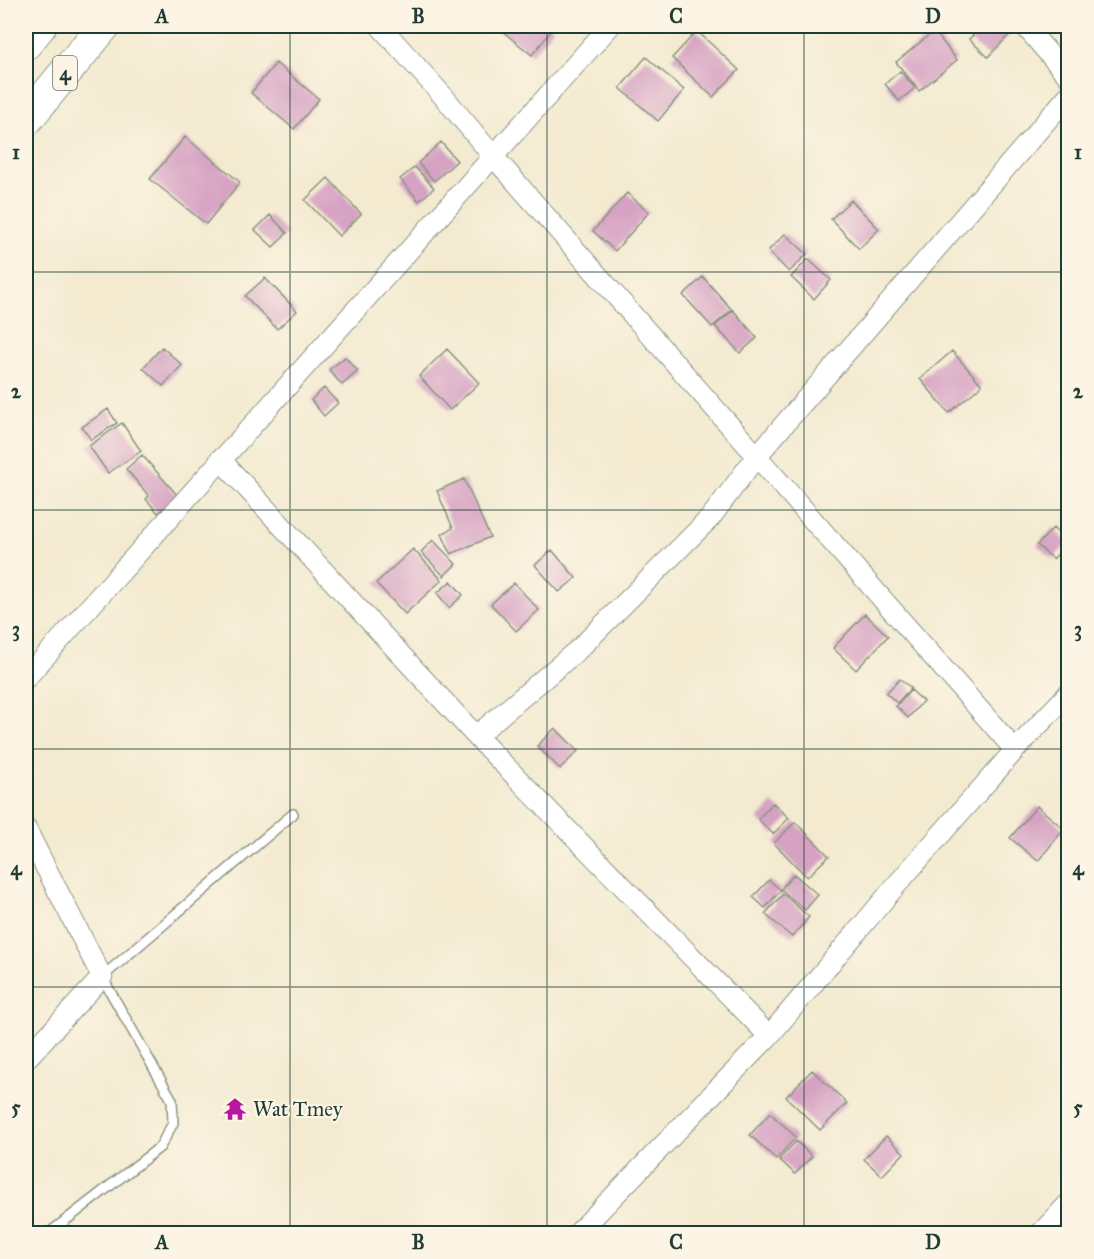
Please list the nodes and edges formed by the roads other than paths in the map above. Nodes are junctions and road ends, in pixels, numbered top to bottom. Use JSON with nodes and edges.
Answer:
{"nodes":[{"id":1,"x":40,"y":26,"type":"edge"},
{"id":2,"x":104,"y":26,"type":"edge"},
{"id":3,"x":380,"y":26,"type":"edge"},
{"id":4,"x":610,"y":26,"type":"edge"},
{"id":5,"x":1025,"y":26,"type":"edge"},
{"id":6,"x":26,"y":43,"type":"edge"},
{"id":7,"x":1068,"y":76,"type":"edge"},
{"id":8,"x":1068,"y":96,"type":"edge"},
{"id":9,"x":26,"y":120,"type":"edge"},
{"id":10,"x":492,"y":155,"type":"junction"},
{"id":11,"x":756,"y":457,"type":"junction"},
{"id":12,"x":220,"y":459,"type":"junction"},
{"id":13,"x":26,"y":678,"type":"edge"},
{"id":14,"x":1068,"y":694,"type":"edge"},
{"id":15,"x":476,"y":736,"type":"junction"},
{"id":16,"x":1015,"y":750,"type":"junction"},
{"id":17,"x":293,"y":814,"type":"dead end"},
{"id":18,"x":26,"y":829,"type":"edge"},
{"id":19,"x":102,"y":977,"type":"junction"},
{"id":20,"x":769,"y":1036,"type":"junction"},
{"id":21,"x":26,"y":1059,"type":"edge"},
{"id":22,"x":1068,"y":1203,"type":"edge"},
{"id":23,"x":48,"y":1233,"type":"edge"},
{"id":24,"x":577,"y":1233,"type":"edge"},
{"id":25,"x":1040,"y":1233,"type":"edge"}],
"edges":[{"from":1,"to":6,"type":"highway","number":"4"},
{"from":2,"to":9,"type":"highway","number":"4"},
{"from":3,"to":10,"type":"street"},
{"from":4,"to":10,"type":"street"},
{"from":5,"to":7,"type":"street"},
{"from":8,"to":11,"type":"street"},
{"from":10,"to":11,"type":"street"},
{"from":10,"to":12,"type":"street"},
{"from":11,"to":15,"type":"street"},
{"from":11,"to":16,"type":"street"},
{"from":12,"to":13,"type":"street"},
{"from":12,"to":15,"type":"street"},
{"from":14,"to":16,"type":"street"},
{"from":15,"to":20,"type":"street"},
{"from":16,"to":20,"type":"street"},
{"from":17,"to":19,"type":"lane"},
{"from":18,"to":19,"type":"street"},
{"from":19,"to":21,"type":"street"},
{"from":19,"to":23,"type":"lane"},
{"from":20,"to":24,"type":"street"},
{"from":22,"to":25,"type":"street"}]}
